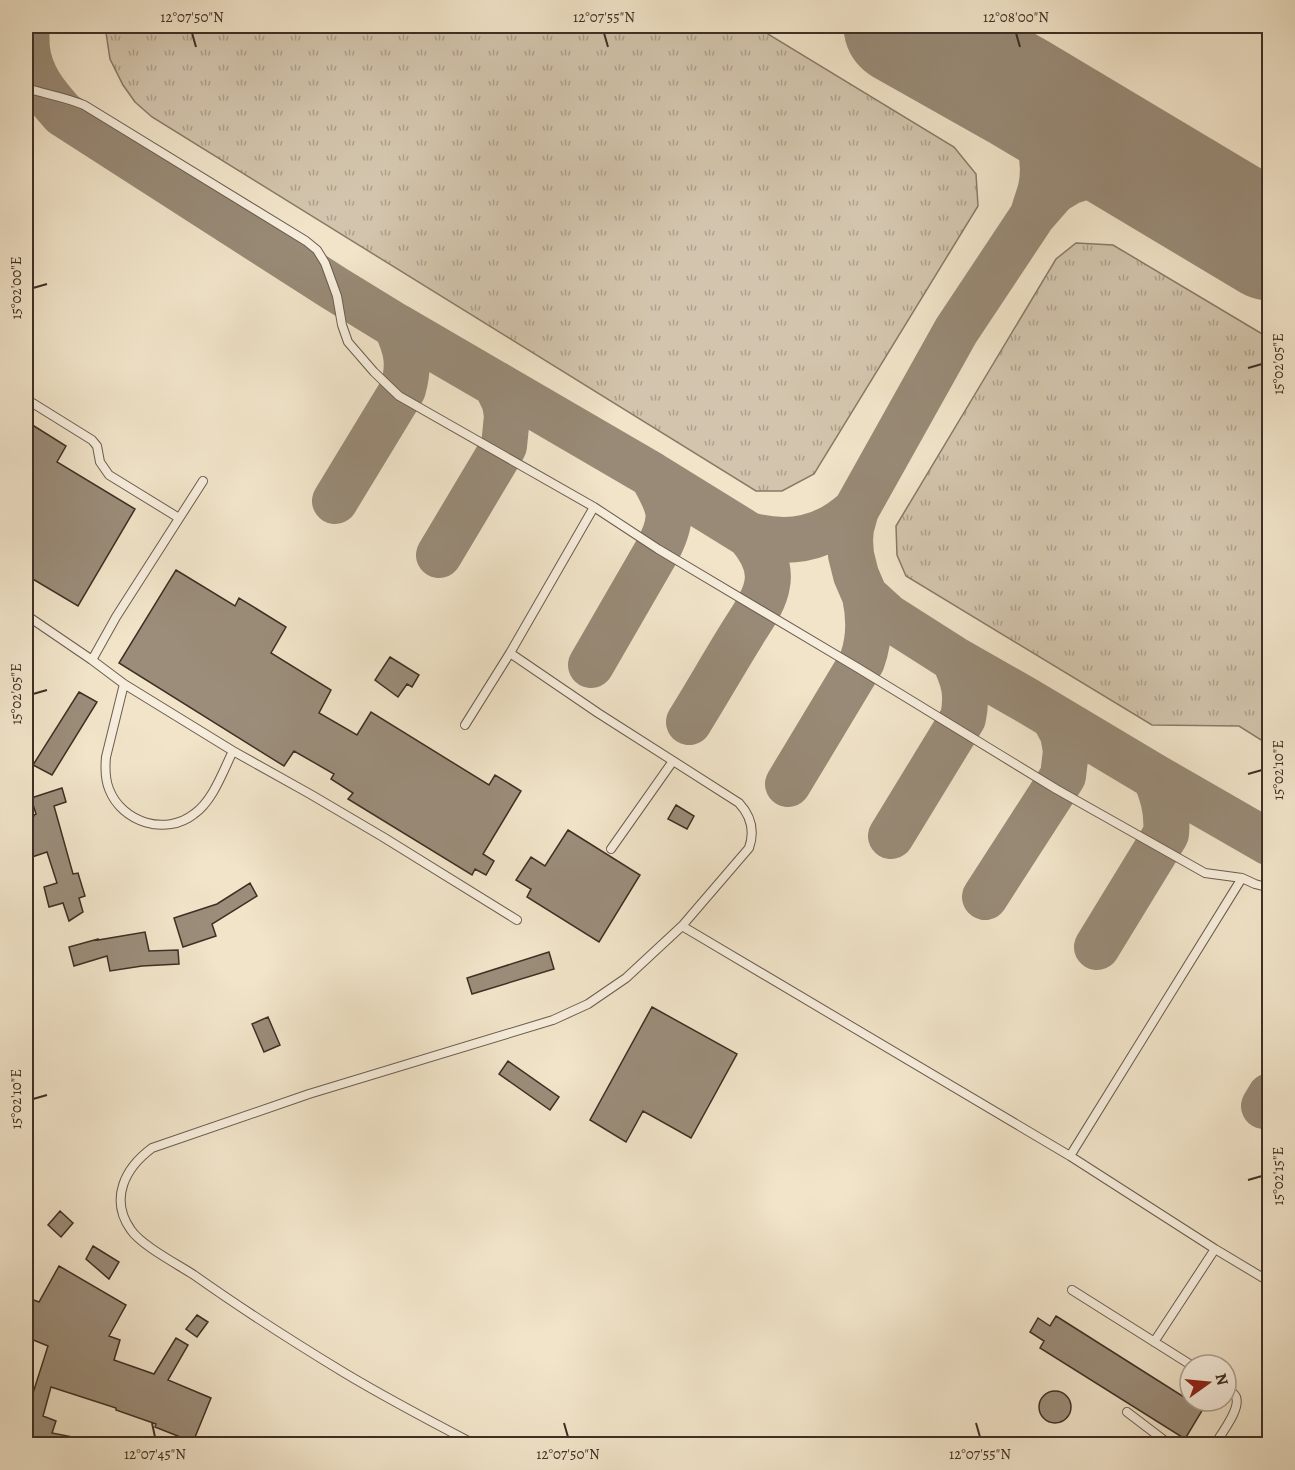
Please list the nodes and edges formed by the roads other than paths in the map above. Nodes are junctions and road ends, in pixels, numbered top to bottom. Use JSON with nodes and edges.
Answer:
{"nodes":[{"id":1,"x":26,"y":88,"type":"edge"},
{"id":2,"x":26,"y":399,"type":"edge"},
{"id":3,"x":202,"y":481,"type":"dead end"},
{"id":4,"x":594,"y":507,"type":"junction"},
{"id":5,"x":179,"y":518,"type":"junction"},
{"id":6,"x":26,"y":615,"type":"edge"},
{"id":7,"x":510,"y":653,"type":"junction"},
{"id":8,"x":92,"y":660,"type":"junction"},
{"id":9,"x":124,"y":684,"type":"junction"},
{"id":10,"x":465,"y":725,"type":"dead end"},
{"id":11,"x":233,"y":751,"type":"junction"},
{"id":12,"x":673,"y":761,"type":"junction"},
{"id":13,"x":611,"y":849,"type":"dead end"},
{"id":14,"x":1242,"y":878,"type":"junction"},
{"id":15,"x":1269,"y":888,"type":"edge"},
{"id":16,"x":517,"y":921,"type":"dead end"},
{"id":17,"x":682,"y":926,"type":"junction"},
{"id":18,"x":1070,"y":1156,"type":"junction"},
{"id":19,"x":1215,"y":1249,"type":"junction"},
{"id":20,"x":1269,"y":1282,"type":"edge"},
{"id":21,"x":1072,"y":1290,"type":"dead end"},
{"id":22,"x":1154,"y":1342,"type":"junction"},
{"id":23,"x":1178,"y":1357,"type":"edge"},
{"id":24,"x":1127,"y":1412,"type":"dead end"},
{"id":25,"x":1234,"y":1413,"type":"edge"},
{"id":26,"x":474,"y":1444,"type":"edge"},
{"id":27,"x":1169,"y":1444,"type":"edge"},
{"id":28,"x":1215,"y":1444,"type":"edge"}],
"edges":[{"from":1,"to":4,"type":"lane"},
{"from":2,"to":5,"type":"lane"},
{"from":3,"to":5,"type":"lane"},
{"from":4,"to":7,"type":"lane"},
{"from":4,"to":14,"type":"lane"},
{"from":5,"to":8,"type":"lane"},
{"from":6,"to":8,"type":"lane"},
{"from":7,"to":10,"type":"lane"},
{"from":7,"to":12,"type":"lane"},
{"from":8,"to":9,"type":"lane"},
{"from":9,"to":11,"type":"lane"},
{"from":9,"to":11,"type":"lane"},
{"from":11,"to":16,"type":"lane"},
{"from":12,"to":13,"type":"lane"},
{"from":12,"to":17,"type":"lane"},
{"from":14,"to":15,"type":"lane"},
{"from":14,"to":18,"type":"lane"},
{"from":17,"to":18,"type":"lane"},
{"from":17,"to":26,"type":"lane"},
{"from":18,"to":19,"type":"lane"},
{"from":19,"to":20,"type":"lane"},
{"from":19,"to":22,"type":"lane"},
{"from":21,"to":22,"type":"lane"},
{"from":22,"to":23,"type":"lane"},
{"from":24,"to":27,"type":"lane"},
{"from":25,"to":28,"type":"lane"}]}
